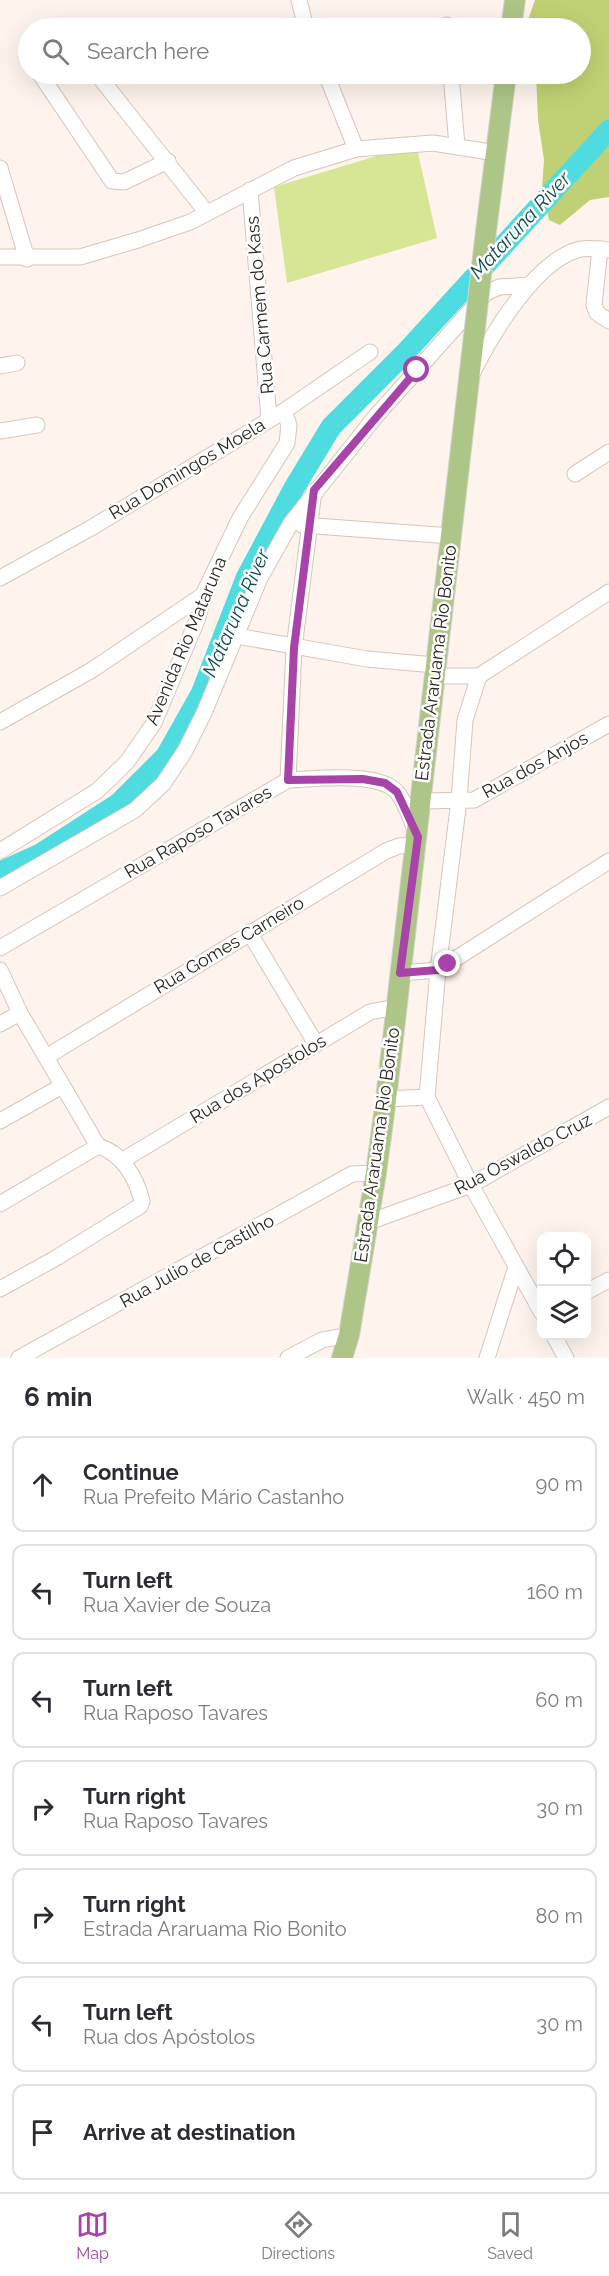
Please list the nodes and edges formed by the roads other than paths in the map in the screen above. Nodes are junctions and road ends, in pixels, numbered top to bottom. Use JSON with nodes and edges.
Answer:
{"nodes":[{"id":1,"x":299,"y":0,"type":"edge"},
{"id":2,"x":514,"y":0,"type":"edge"},
{"id":3,"x":304,"y":18,"type":"edge"},
{"id":4,"x":512,"y":18,"type":"edge"},
{"id":5,"x":47,"y":84,"type":"edge"},
{"id":6,"x":105,"y":84,"type":"edge"},
{"id":7,"x":330,"y":84,"type":"edge"},
{"id":8,"x":452,"y":84,"type":"edge"},
{"id":9,"x":505,"y":84,"type":"edge"},
{"id":10,"x":457,"y":146,"type":"junction"},
{"id":11,"x":356,"y":149,"type":"junction"},
{"id":12,"x":496,"y":153,"type":"junction"},
{"id":13,"x":168,"y":161,"type":"junction"},
{"id":14,"x":0,"y":168,"type":"edge"},
{"id":15,"x":250,"y":190,"type":"junction"},
{"id":16,"x":207,"y":213,"type":"junction"},
{"id":17,"x":604,"y":250,"type":"edge"},
{"id":18,"x":0,"y":257,"type":"edge"},
{"id":19,"x":27,"y":259,"type":"junction"},
{"id":20,"x":530,"y":285,"type":"junction"},
{"id":21,"x":609,"y":321,"type":"edge"},
{"id":22,"x":370,"y":352,"type":"dead end"},
{"id":23,"x":17,"y":363,"type":"dead end"},
{"id":24,"x":0,"y":366,"type":"edge"},
{"id":25,"x":469,"y":380,"type":"junction"},
{"id":26,"x":284,"y":411,"type":"junction"},
{"id":27,"x":269,"y":419,"type":"junction"},
{"id":28,"x":37,"y":425,"type":"dead end"},
{"id":29,"x":0,"y":431,"type":"edge"},
{"id":30,"x":609,"y":452,"type":"edge"},
{"id":31,"x":575,"y":474,"type":"dead end"},
{"id":32,"x":314,"y":490,"type":"junction"},
{"id":33,"x":291,"y":523,"type":"junction"},
{"id":34,"x":311,"y":526,"type":"junction"},
{"id":35,"x":451,"y":536,"type":"junction"},
{"id":36,"x":0,"y":578,"type":"edge"},
{"id":37,"x":609,"y":592,"type":"edge"},
{"id":38,"x":203,"y":595,"type":"junction"},
{"id":39,"x":237,"y":636,"type":"junction"},
{"id":40,"x":294,"y":648,"type":"junction"},
{"id":41,"x":434,"y":670,"type":"junction"},
{"id":42,"x":479,"y":676,"type":"junction"},
{"id":43,"x":0,"y":722,"type":"edge"},
{"id":44,"x":609,"y":724,"type":"edge"},
{"id":45,"x":288,"y":780,"type":"junction"},
{"id":46,"x":459,"y":800,"type":"junction"},
{"id":47,"x":421,"y":801,"type":"junction"},
{"id":48,"x":417,"y":841,"type":"junction"},
{"id":49,"x":0,"y":851,"type":"edge"},
{"id":50,"x":609,"y":862,"type":"edge"},
{"id":51,"x":0,"y":888,"type":"edge"},
{"id":52,"x":249,"y":932,"type":"junction"},
{"id":53,"x":0,"y":948,"type":"edge"},
{"id":54,"x":0,"y":970,"type":"edge"},
{"id":55,"x":438,"y":970,"type":"junction"},
{"id":56,"x":400,"y":973,"type":"junction"},
{"id":57,"x":396,"y":1007,"type":"junction"},
{"id":58,"x":20,"y":1012,"type":"junction"},
{"id":59,"x":0,"y":1024,"type":"edge"},
{"id":60,"x":316,"y":1044,"type":"junction"},
{"id":61,"x":46,"y":1057,"type":"junction"},
{"id":62,"x":62,"y":1086,"type":"junction"},
{"id":63,"x":427,"y":1097,"type":"junction"},
{"id":64,"x":386,"y":1099,"type":"junction"},
{"id":65,"x":609,"y":1107,"type":"edge"},
{"id":66,"x":0,"y":1121,"type":"edge"},
{"id":67,"x":98,"y":1146,"type":"junction"},
{"id":68,"x":123,"y":1160,"type":"junction"},
{"id":69,"x":376,"y":1173,"type":"junction"},
{"id":70,"x":471,"y":1185,"type":"junction"},
{"id":71,"x":0,"y":1204,"type":"edge"},
{"id":72,"x":369,"y":1222,"type":"junction"},
{"id":73,"x":516,"y":1267,"type":"junction"},
{"id":74,"x":609,"y":1280,"type":"edge"},
{"id":75,"x":0,"y":1289,"type":"edge"},
{"id":76,"x":591,"y":1289,"type":"edge"},
{"id":77,"x":537,"y":1304,"type":"edge"},
{"id":78,"x":349,"y":1335,"type":"junction"},
{"id":79,"x":557,"y":1340,"type":"edge"},
{"id":80,"x":22,"y":1357,"type":"edge"},
{"id":81,"x":288,"y":1358,"type":"edge"},
{"id":82,"x":342,"y":1358,"type":"edge"},
{"id":83,"x":487,"y":1358,"type":"edge"},
{"id":84,"x":566,"y":1358,"type":"edge"}],
"edges":[{"from":1,"to":3,"type":"street"},
{"from":2,"to":4,"type":"main road"},
{"from":5,"to":13,"type":"street"},
{"from":6,"to":13,"type":"street"},
{"from":7,"to":11,"type":"street"},
{"from":8,"to":10,"type":"street"},
{"from":9,"to":12,"type":"main road","name":"Estrada Araruama Rio Bonito"},
{"from":10,"to":11,"type":"street"},
{"from":10,"to":12,"type":"street"},
{"from":11,"to":15,"type":"street"},
{"from":12,"to":25,"type":"main road","name":"Estrada Araruama Rio Bonito","bridge":true},
{"from":13,"to":16,"type":"street"},
{"from":14,"to":19,"type":"street"},
{"from":15,"to":16,"type":"street"},
{"from":15,"to":27,"type":"street","name":"Rua Carmem do Kass"},
{"from":16,"to":19,"type":"street"},
{"from":17,"to":20,"type":"street"},
{"from":17,"to":21,"type":"street"},
{"from":18,"to":19,"type":"street"},
{"from":20,"to":25,"type":"street"},
{"from":20,"to":32,"type":"street"},
{"from":22,"to":26,"type":"street","name":"Rua Domingos Moela"},
{"from":23,"to":24,"type":"street"},
{"from":25,"to":35,"type":"main road","name":"Estrada Araruama Rio Bonito"},
{"from":26,"to":27,"type":"street","name":"Rua Domingos Moela"},
{"from":26,"to":38,"type":"street","name":"Avenida Rio Mataruna"},
{"from":27,"to":36,"type":"street","name":"Rua Domingos Moela"},
{"from":28,"to":29,"type":"street"},
{"from":30,"to":31,"type":"street"},
{"from":32,"to":33,"type":"street"},
{"from":32,"to":34,"type":"street"},
{"from":33,"to":34,"type":"street"},
{"from":33,"to":39,"type":"street"},
{"from":34,"to":35,"type":"street"},
{"from":34,"to":40,"type":"street"},
{"from":35,"to":41,"type":"main road","name":"Estrada Araruama Rio Bonito"},
{"from":37,"to":42,"type":"street"},
{"from":38,"to":43,"type":"street"},
{"from":38,"to":49,"type":"street","name":"Avenida Rio Mataruna"},
{"from":39,"to":40,"type":"street"},
{"from":39,"to":51,"type":"street"},
{"from":40,"to":41,"type":"street"},
{"from":40,"to":45,"type":"street"},
{"from":41,"to":42,"type":"street"},
{"from":41,"to":47,"type":"main road","name":"Estrada Araruama Rio Bonito"},
{"from":42,"to":46,"type":"street"},
{"from":44,"to":46,"type":"street","name":"Rua dos Anjos"},
{"from":45,"to":48,"type":"street","name":"Rua Raposo Tavares"},
{"from":45,"to":53,"type":"street","name":"Rua Raposo Tavares"},
{"from":46,"to":47,"type":"street","name":"Rua dos Anjos"},
{"from":46,"to":55,"type":"street","name":"Rua dos Anjos"},
{"from":47,"to":48,"type":"main road","name":"Estrada Araruama Rio Bonito"},
{"from":48,"to":52,"type":"street","name":"Rua Gomes Carneiro"},
{"from":48,"to":56,"type":"main road","name":"Estrada Araruama Rio Bonito"},
{"from":50,"to":55,"type":"street"},
{"from":52,"to":60,"type":"street"},
{"from":52,"to":61,"type":"street","name":"Rua Gomes Carneiro"},
{"from":54,"to":58,"type":"street"},
{"from":55,"to":56,"type":"street"},
{"from":55,"to":63,"type":"street","name":"Rua dos Anjos"},
{"from":56,"to":57,"type":"main road","name":"Estrada Araruama Rio Bonito"},
{"from":57,"to":60,"type":"street","name":"Rua dos Apostolos"},
{"from":57,"to":64,"type":"main road","name":"Estrada Araruama Rio Bonito"},
{"from":58,"to":59,"type":"street"},
{"from":58,"to":61,"type":"street"},
{"from":60,"to":68,"type":"street","name":"Rua dos Apostolos"},
{"from":61,"to":62,"type":"street"},
{"from":62,"to":66,"type":"street"},
{"from":62,"to":67,"type":"street"},
{"from":63,"to":64,"type":"street"},
{"from":63,"to":70,"type":"street"},
{"from":64,"to":69,"type":"main road","name":"Estrada Araruama Rio Bonito"},
{"from":65,"to":70,"type":"street","name":"Rua Oswaldo Cruz"},
{"from":67,"to":68,"type":"street"},
{"from":67,"to":71,"type":"street"},
{"from":68,"to":75,"type":"street"},
{"from":69,"to":72,"type":"main road","name":"Estrada Araruama Rio Bonito"},
{"from":69,"to":80,"type":"street","name":"Rua Julio de Castilho"},
{"from":70,"to":72,"type":"street","name":"Rua Oswaldo Cruz"},
{"from":70,"to":73,"type":"street"},
{"from":72,"to":78,"type":"main road","name":"Estrada Araruama Rio Bonito"},
{"from":73,"to":77,"type":"street"},
{"from":73,"to":83,"type":"street"},
{"from":74,"to":76,"type":"street"},
{"from":78,"to":81,"type":"street"},
{"from":78,"to":82,"type":"main road","name":"Estrada Araruama Rio Bonito"},
{"from":79,"to":84,"type":"street"}]}
